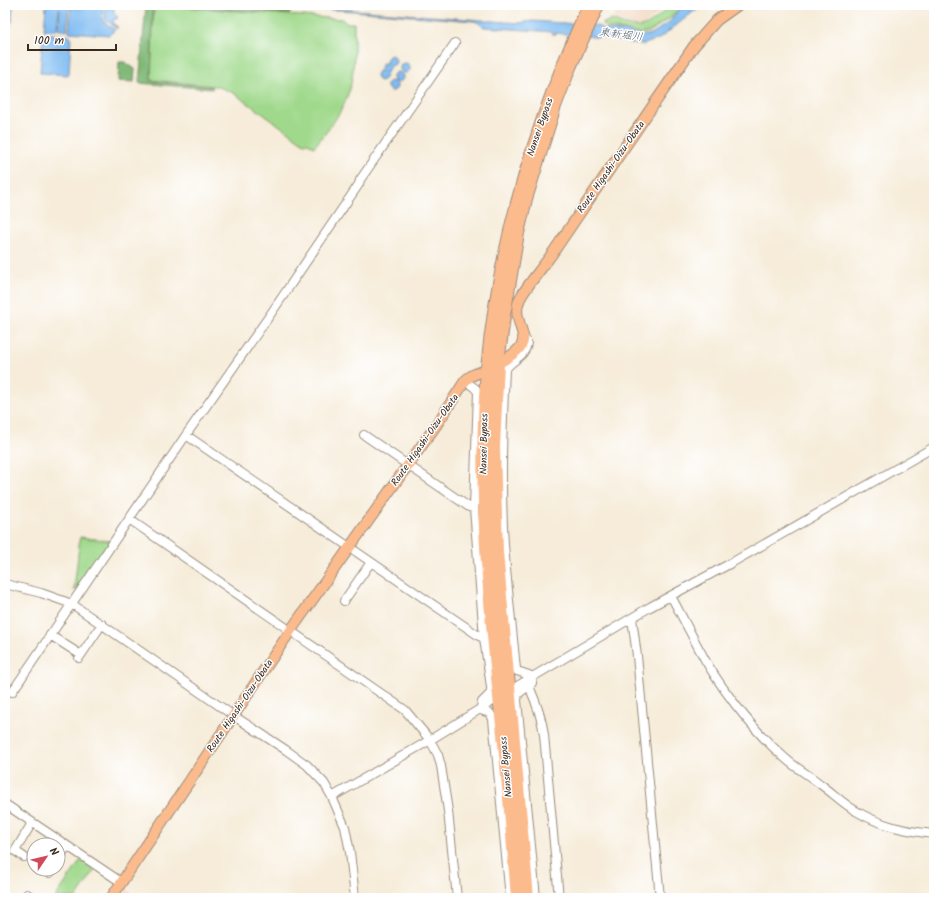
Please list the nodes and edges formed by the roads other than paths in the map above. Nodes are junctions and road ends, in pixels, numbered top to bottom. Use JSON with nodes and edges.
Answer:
{"nodes":[{"id":1,"x":589,"y":5,"type":"edge"},
{"id":2,"x":598,"y":5,"type":"edge"},
{"id":3,"x":738,"y":5,"type":"edge"},
{"id":4,"x":586,"y":21,"type":"junction"},
{"id":5,"x":578,"y":38,"type":"junction"},
{"id":6,"x":455,"y":43,"type":"dead end"},
{"id":7,"x":524,"y":337,"type":"junction"},
{"id":8,"x":498,"y":362,"type":"junction"},
{"id":9,"x":487,"y":369,"type":"junction"},
{"id":10,"x":465,"y":381,"type":"junction"},
{"id":11,"x":186,"y":435,"type":"junction"},
{"id":12,"x":364,"y":435,"type":"dead end"},
{"id":13,"x":934,"y":447,"type":"edge"},
{"id":14,"x":408,"y":464,"type":"junction"},
{"id":15,"x":474,"y":508,"type":"junction"},
{"id":16,"x":129,"y":519,"type":"junction"},
{"id":17,"x":350,"y":547,"type":"junction"},
{"id":18,"x":371,"y":562,"type":"junction"},
{"id":19,"x":5,"y":584,"type":"edge"},
{"id":20,"x":671,"y":596,"type":"junction"},
{"id":21,"x":344,"y":601,"type":"dead end"},
{"id":22,"x":72,"y":604,"type":"junction"},
{"id":23,"x":632,"y":618,"type":"junction"},
{"id":24,"x":102,"y":624,"type":"junction"},
{"id":25,"x":291,"y":630,"type":"junction"},
{"id":26,"x":50,"y":635,"type":"junction"},
{"id":27,"x":484,"y":638,"type":"junction"},
{"id":28,"x":532,"y":677,"type":"junction"},
{"id":29,"x":529,"y":686,"type":"junction"},
{"id":30,"x":12,"y":692,"type":"dead end"},
{"id":31,"x":504,"y":694,"type":"junction"},
{"id":32,"x":481,"y":708,"type":"junction"},
{"id":33,"x":234,"y":716,"type":"junction"},
{"id":34,"x":430,"y":740,"type":"junction"},
{"id":35,"x":332,"y":797,"type":"junction"},
{"id":36,"x":5,"y":804,"type":"edge"},
{"id":37,"x":32,"y":823,"type":"junction"},
{"id":38,"x":934,"y":834,"type":"edge"},
{"id":39,"x":67,"y":846,"type":"joint"},
{"id":40,"x":24,"y":857,"type":"dead end"},
{"id":41,"x":122,"y":882,"type":"junction"},
{"id":42,"x":24,"y":898,"type":"edge"},
{"id":43,"x":33,"y":898,"type":"edge"},
{"id":44,"x":111,"y":898,"type":"edge"},
{"id":45,"x":355,"y":898,"type":"edge"},
{"id":46,"x":457,"y":898,"type":"edge"},
{"id":47,"x":510,"y":898,"type":"edge"},
{"id":48,"x":517,"y":898,"type":"edge"},
{"id":49,"x":528,"y":898,"type":"edge"},
{"id":50,"x":536,"y":898,"type":"edge"},
{"id":51,"x":559,"y":898,"type":"edge"},
{"id":52,"x":660,"y":898,"type":"edge"}],
"edges":[{"from":1,"to":4,"type":"highway","name":"Nansei Bypass"},
{"from":2,"to":4,"type":"highway","name":"Nansei Bypass"},
{"from":3,"to":7,"type":"main road","name":"Route Higashi-Oizu-Obata"},
{"from":4,"to":5,"type":"highway","name":"Nansei Bypass"},
{"from":5,"to":8,"type":"highway","name":"Nansei Bypass"},
{"from":5,"to":9,"type":"highway","name":"Nansei Bypass"},
{"from":6,"to":11,"type":"street"},
{"from":7,"to":8,"type":"main road","name":"Route Higashi-Oizu-Obata"},
{"from":7,"to":28,"type":"street"},
{"from":8,"to":9,"type":"main road","name":"Route Higashi-Oizu-Obata"},
{"from":8,"to":31,"type":"highway","name":"Nansei Bypass"},
{"from":9,"to":10,"type":"main road","name":"Route Higashi-Oizu-Obata"},
{"from":9,"to":31,"type":"highway","name":"Nansei Bypass"},
{"from":10,"to":14,"type":"main road","name":"Route Higashi-Oizu-Obata"},
{"from":10,"to":15,"type":"street"},
{"from":11,"to":16,"type":"street"},
{"from":11,"to":17,"type":"street"},
{"from":12,"to":14,"type":"street"},
{"from":13,"to":20,"type":"street"},
{"from":14,"to":15,"type":"street"},
{"from":14,"to":17,"type":"main road","name":"Route Higashi-Oizu-Obata"},
{"from":15,"to":27,"type":"street"},
{"from":16,"to":22,"type":"street"},
{"from":16,"to":25,"type":"street"},
{"from":17,"to":18,"type":"street"},
{"from":17,"to":25,"type":"main road","name":"Route Higashi-Oizu-Obata"},
{"from":18,"to":21,"type":"street"},
{"from":18,"to":27,"type":"street"},
{"from":19,"to":22,"type":"street"},
{"from":20,"to":23,"type":"street"},
{"from":20,"to":38,"type":"street"},
{"from":22,"to":24,"type":"street"},
{"from":22,"to":26,"type":"street"},
{"from":23,"to":28,"type":"street"},
{"from":23,"to":52,"type":"street"},
{"from":24,"to":26,"type":"street"},
{"from":24,"to":33,"type":"street"},
{"from":25,"to":33,"type":"main road","name":"Route Higashi-Oizu-Obata"},
{"from":25,"to":34,"type":"street"},
{"from":26,"to":30,"type":"street"},
{"from":27,"to":32,"type":"street"},
{"from":28,"to":29,"type":"street"},
{"from":28,"to":31,"type":"street"},
{"from":29,"to":50,"type":"street"},
{"from":29,"to":51,"type":"street"},
{"from":31,"to":32,"type":"street"},
{"from":31,"to":48,"type":"highway","name":"Nansei Bypass"},
{"from":31,"to":49,"type":"highway","name":"Nansei Bypass"},
{"from":32,"to":34,"type":"street"},
{"from":32,"to":47,"type":"street"},
{"from":33,"to":35,"type":"street"},
{"from":33,"to":41,"type":"main road","name":"Route Higashi-Oizu-Obata"},
{"from":34,"to":35,"type":"street"},
{"from":34,"to":46,"type":"street"},
{"from":35,"to":45,"type":"street"},
{"from":36,"to":37,"type":"street"},
{"from":37,"to":39,"type":"street"},
{"from":37,"to":40,"type":"street"},
{"from":39,"to":41,"type":"street"},
{"from":41,"to":44,"type":"main road","name":"Route Higashi-Oizu-Obata"},
{"from":42,"to":43,"type":"street"}]}
